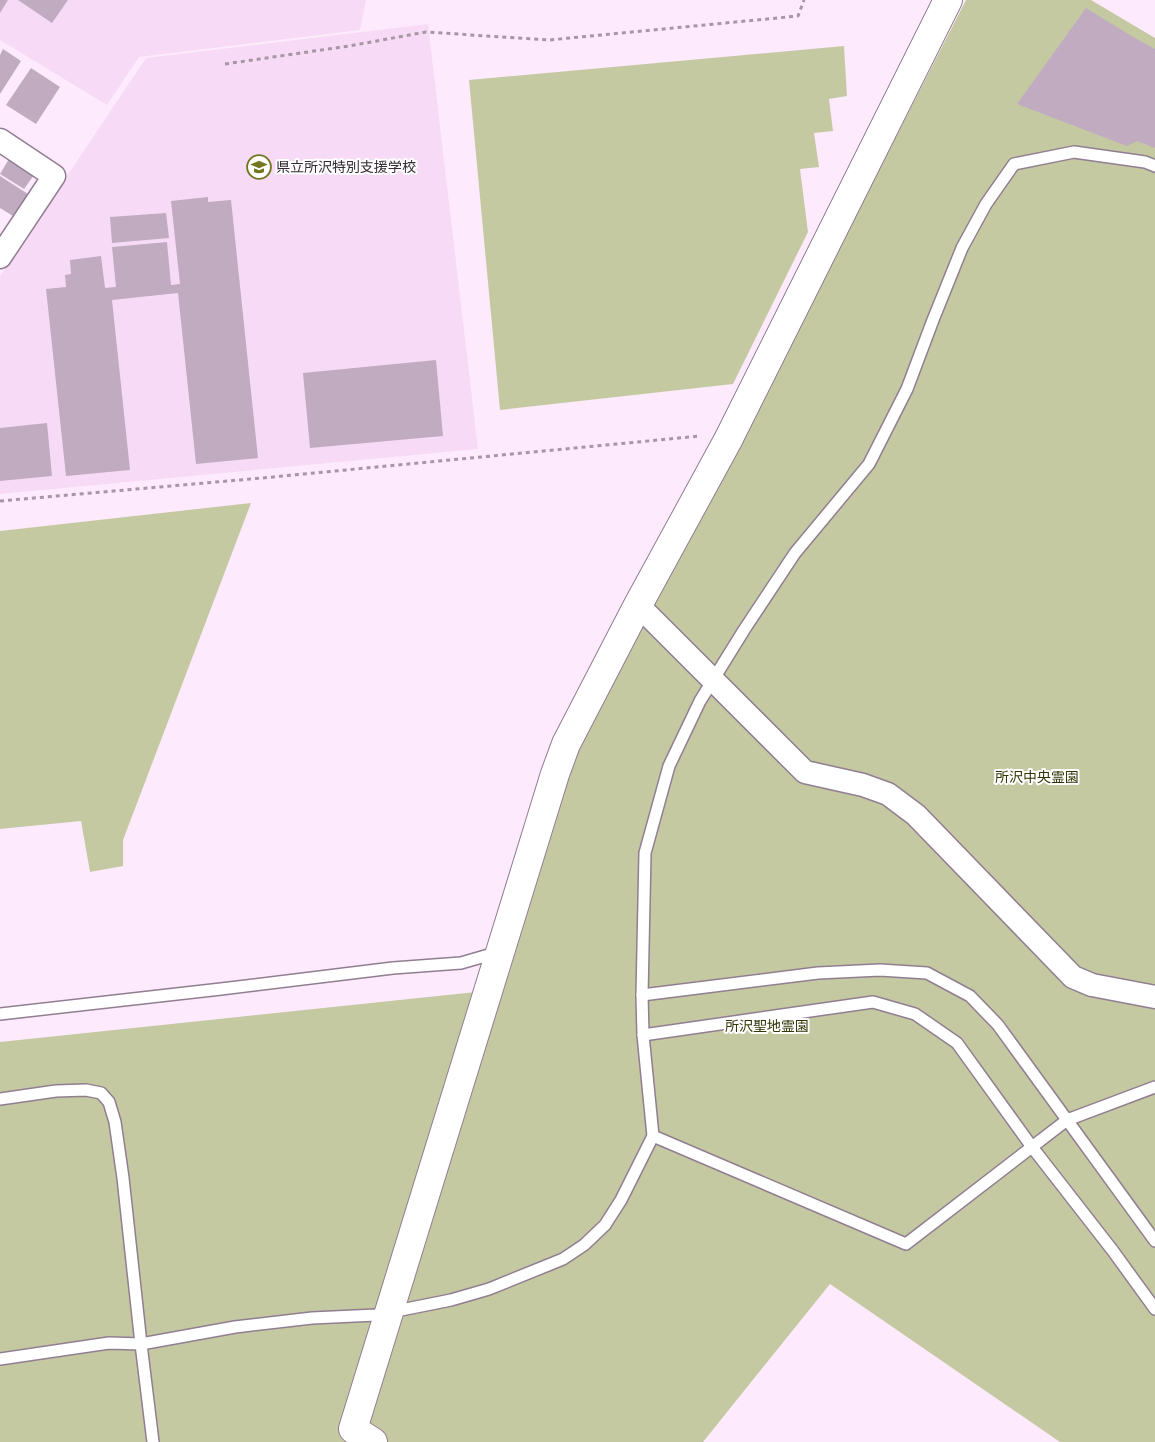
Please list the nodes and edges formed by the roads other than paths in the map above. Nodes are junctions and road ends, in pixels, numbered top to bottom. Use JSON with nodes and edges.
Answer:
{"nodes":[{"id":1,"x":948,"y":0,"type":"edge"},
{"id":2,"x":0,"y":140,"type":"edge"},
{"id":3,"x":1155,"y":166,"type":"edge"},
{"id":4,"x":0,"y":257,"type":"edge"},
{"id":5,"x":638,"y":605,"type":"junction"},
{"id":6,"x":712,"y":680,"type":"junction"},
{"id":7,"x":501,"y":951,"type":"junction"},
{"id":8,"x":642,"y":995,"type":"junction"},
{"id":9,"x":1155,"y":997,"type":"edge"},
{"id":10,"x":0,"y":1014,"type":"edge"},
{"id":11,"x":643,"y":1035,"type":"junction"},
{"id":12,"x":1155,"y":1087,"type":"edge"},
{"id":13,"x":0,"y":1099,"type":"edge"},
{"id":14,"x":1067,"y":1120,"type":"junction"},
{"id":15,"x":653,"y":1136,"type":"junction"},
{"id":16,"x":1032,"y":1147,"type":"junction"},
{"id":17,"x":1155,"y":1240,"type":"edge"},
{"id":18,"x":1155,"y":1308,"type":"edge"},
{"id":19,"x":389,"y":1312,"type":"junction"},
{"id":20,"x":141,"y":1344,"type":"junction"},
{"id":21,"x":0,"y":1359,"type":"edge"},
{"id":22,"x":153,"y":1442,"type":"edge"},
{"id":23,"x":373,"y":1442,"type":"edge"}],
"edges":[{"from":1,"to":5,"type":"street"},
{"from":2,"to":4,"type":"street"},
{"from":3,"to":6,"type":"lane"},
{"from":5,"to":6,"type":"street"},
{"from":5,"to":7,"type":"street"},
{"from":6,"to":8,"type":"lane"},
{"from":6,"to":9,"type":"street"},
{"from":7,"to":10,"type":"lane"},
{"from":7,"to":19,"type":"street"},
{"from":8,"to":11,"type":"lane"},
{"from":8,"to":14,"type":"lane"},
{"from":11,"to":15,"type":"lane"},
{"from":11,"to":16,"type":"lane"},
{"from":12,"to":14,"type":"lane"},
{"from":13,"to":20,"type":"lane"},
{"from":14,"to":16,"type":"lane"},
{"from":14,"to":17,"type":"lane"},
{"from":15,"to":16,"type":"lane"},
{"from":15,"to":19,"type":"lane"},
{"from":16,"to":18,"type":"lane"},
{"from":19,"to":20,"type":"lane"},
{"from":19,"to":23,"type":"street"},
{"from":20,"to":21,"type":"lane"},
{"from":20,"to":22,"type":"lane"}]}
